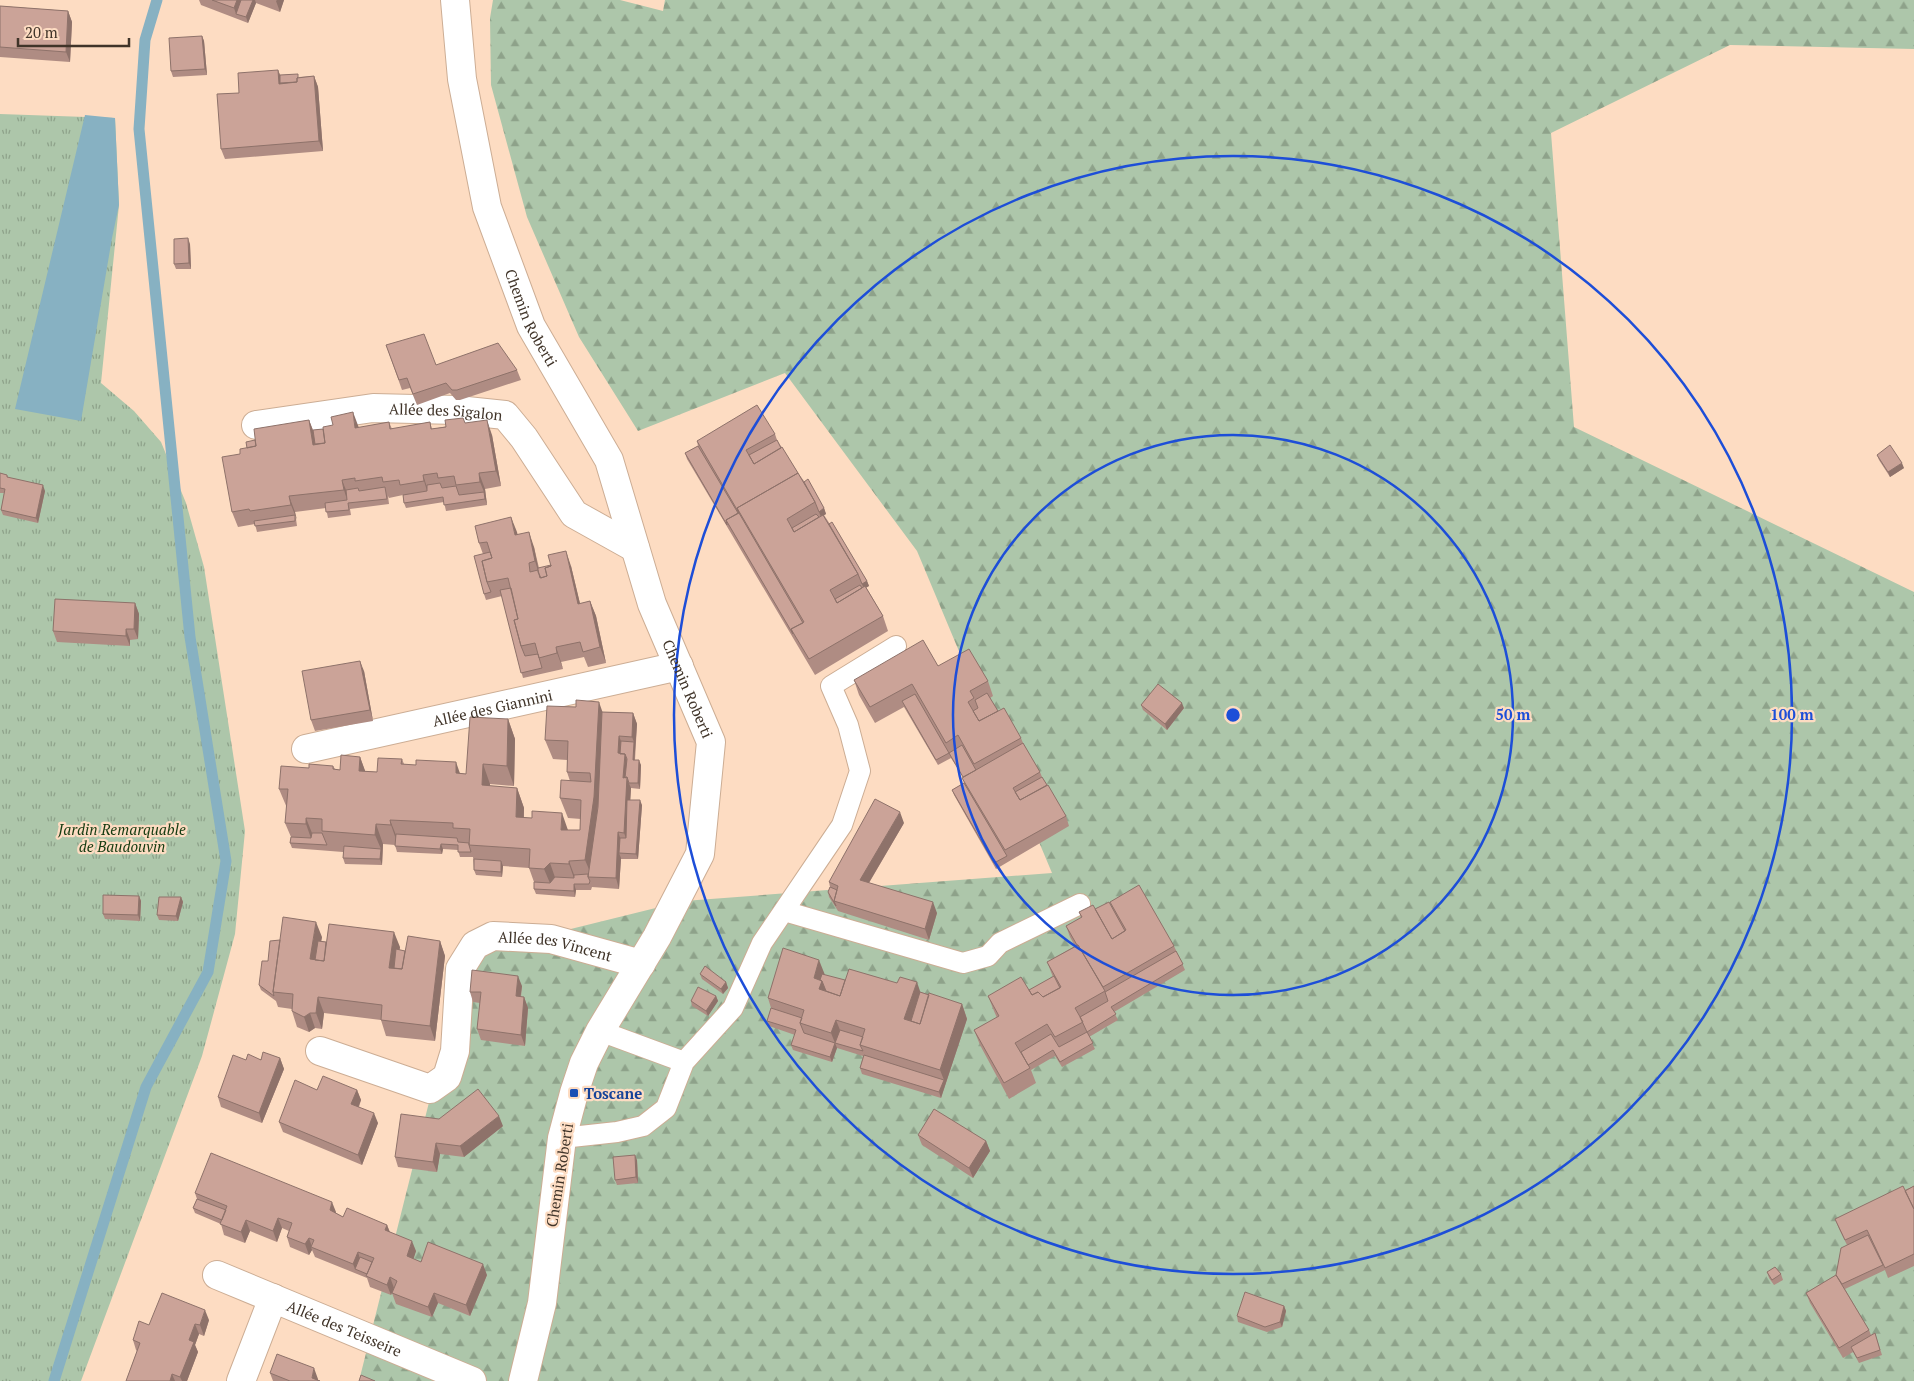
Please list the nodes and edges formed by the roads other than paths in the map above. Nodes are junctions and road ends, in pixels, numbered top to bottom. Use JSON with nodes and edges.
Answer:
{"nodes":[{"id":1,"x":455,"y":0,"type":"edge"},
{"id":2,"x":256,"y":425,"type":"dead end"},
{"id":3,"x":635,"y":548,"type":"junction"},
{"id":4,"x":896,"y":646,"type":"dead end"},
{"id":5,"x":679,"y":666,"type":"junction"},
{"id":6,"x":306,"y":750,"type":"dead end"},
{"id":7,"x":1080,"y":904,"type":"dead end"},
{"id":8,"x":784,"y":910,"type":"junction"},
{"id":9,"x":640,"y":964,"type":"junction"},
{"id":10,"x":600,"y":1031,"type":"junction"},
{"id":11,"x":320,"y":1051,"type":"dead end"},
{"id":12,"x":684,"y":1062,"type":"junction"},
{"id":13,"x":562,"y":1138,"type":"junction"},
{"id":14,"x":217,"y":1275,"type":"dead end"},
{"id":15,"x":273,"y":1298,"type":"junction"},
{"id":16,"x":241,"y":1381,"type":"edge"},
{"id":17,"x":472,"y":1381,"type":"edge"},
{"id":18,"x":523,"y":1381,"type":"edge"}],
"edges":[{"from":1,"to":3,"type":"street","name":"Chemin Roberti"},
{"from":2,"to":3,"type":"street","name":"Allée des Sigalon"},
{"from":3,"to":5,"type":"street","name":"Chemin Roberti"},
{"from":4,"to":8,"type":"lane"},
{"from":5,"to":6,"type":"street","name":"Allée des Giannini"},
{"from":5,"to":9,"type":"street","name":"Chemin Roberti"},
{"from":7,"to":8,"type":"lane"},
{"from":8,"to":12,"type":"lane"},
{"from":9,"to":10,"type":"street","name":"Chemin Roberti"},
{"from":9,"to":11,"type":"street","name":"Allée des Vincent"},
{"from":10,"to":12,"type":"lane"},
{"from":10,"to":13,"type":"street","name":"Chemin Roberti"},
{"from":12,"to":13,"type":"lane"},
{"from":13,"to":18,"type":"street","name":"Chemin Roberti"},
{"from":14,"to":15,"type":"street","name":"Allée des Teisseire"},
{"from":15,"to":16,"type":"street"},
{"from":15,"to":17,"type":"street","name":"Allée des Teisseire"}]}
